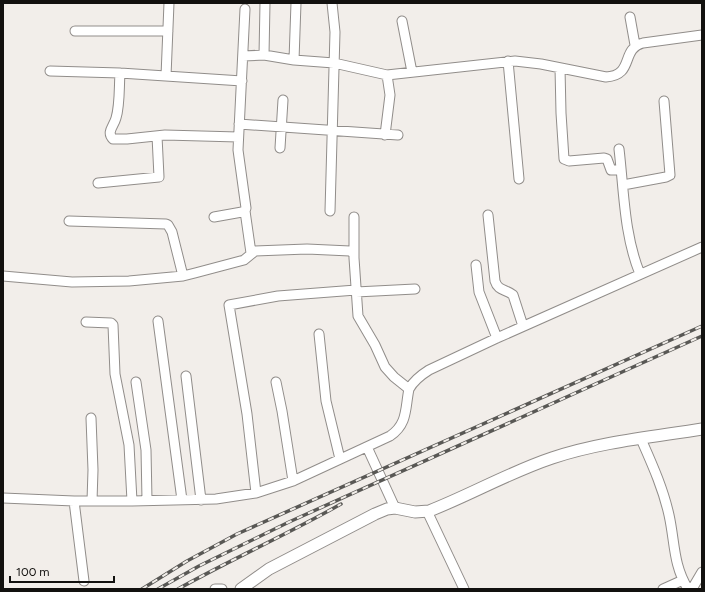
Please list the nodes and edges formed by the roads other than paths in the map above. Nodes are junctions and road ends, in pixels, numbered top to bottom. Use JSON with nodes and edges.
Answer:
{"nodes":[{"id":1,"x":169,"y":3,"type":"edge"},
{"id":2,"x":265,"y":3,"type":"edge"},
{"id":3,"x":296,"y":3,"type":"edge"},
{"id":4,"x":332,"y":3,"type":"edge"},
{"id":5,"x":245,"y":9,"type":"dead end"},
{"id":6,"x":630,"y":17,"type":"dead end"},
{"id":7,"x":402,"y":21,"type":"dead end"},
{"id":8,"x":75,"y":31,"type":"dead end"},
{"id":9,"x":168,"y":31,"type":"junction"},
{"id":10,"x":702,"y":35,"type":"edge"},
{"id":11,"x":635,"y":45,"type":"junction"},
{"id":12,"x":264,"y":55,"type":"junction"},
{"id":13,"x":243,"y":56,"type":"junction"},
{"id":14,"x":294,"y":60,"type":"junction"},
{"id":15,"x":508,"y":62,"type":"junction"},
{"id":16,"x":334,"y":63,"type":"junction"},
{"id":17,"x":560,"y":68,"type":"junction"},
{"id":18,"x":50,"y":71,"type":"dead end"},
{"id":19,"x":412,"y":72,"type":"junction"},
{"id":20,"x":120,"y":73,"type":"junction"},
{"id":21,"x":388,"y":75,"type":"junction"},
{"id":22,"x":166,"y":76,"type":"junction"},
{"id":23,"x":242,"y":81,"type":"junction"},
{"id":24,"x":283,"y":100,"type":"dead end"},
{"id":25,"x":664,"y":101,"type":"dead end"},
{"id":26,"x":239,"y":124,"type":"junction"},
{"id":27,"x":280,"y":128,"type":"junction"},
{"id":28,"x":333,"y":131,"type":"junction"},
{"id":29,"x":385,"y":135,"type":"junction"},
{"id":30,"x":157,"y":136,"type":"junction"},
{"id":31,"x":398,"y":136,"type":"dead end"},
{"id":32,"x":238,"y":137,"type":"junction"},
{"id":33,"x":280,"y":148,"type":"dead end"},
{"id":34,"x":619,"y":149,"type":"dead end"},
{"id":35,"x":622,"y":170,"type":"junction"},
{"id":36,"x":518,"y":179,"type":"dead end"},
{"id":37,"x":98,"y":183,"type":"dead end"},
{"id":38,"x":623,"y":185,"type":"junction"},
{"id":39,"x":245,"y":211,"type":"junction"},
{"id":40,"x":330,"y":211,"type":"dead end"},
{"id":41,"x":488,"y":215,"type":"dead end"},
{"id":42,"x":214,"y":217,"type":"dead end"},
{"id":43,"x":354,"y":217,"type":"dead end"},
{"id":44,"x":70,"y":221,"type":"dead end"},
{"id":45,"x":702,"y":247,"type":"edge"},
{"id":46,"x":251,"y":253,"type":"junction"},
{"id":47,"x":354,"y":254,"type":"junction"},
{"id":48,"x":476,"y":265,"type":"dead end"},
{"id":49,"x":640,"y":274,"type":"junction"},
{"id":50,"x":3,"y":276,"type":"edge"},
{"id":51,"x":183,"y":276,"type":"junction"},
{"id":52,"x":415,"y":289,"type":"dead end"},
{"id":53,"x":356,"y":291,"type":"junction"},
{"id":54,"x":158,"y":321,"type":"dead end"},
{"id":55,"x":86,"y":322,"type":"dead end"},
{"id":56,"x":523,"y":326,"type":"junction"},
{"id":57,"x":319,"y":334,"type":"dead end"},
{"id":58,"x":497,"y":338,"type":"junction"},
{"id":59,"x":186,"y":376,"type":"dead end"},
{"id":60,"x":136,"y":382,"type":"dead end"},
{"id":61,"x":276,"y":382,"type":"dead end"},
{"id":62,"x":409,"y":389,"type":"junction"},
{"id":63,"x":91,"y":418,"type":"dead end"},
{"id":64,"x":702,"y":430,"type":"edge"},
{"id":65,"x":641,"y":439,"type":"junction"},
{"id":66,"x":367,"y":447,"type":"junction"},
{"id":67,"x":340,"y":459,"type":"junction"},
{"id":68,"x":293,"y":481,"type":"junction"},
{"id":69,"x":256,"y":494,"type":"junction"},
{"id":70,"x":3,"y":498,"type":"edge"},
{"id":71,"x":147,"y":500,"type":"junction"},
{"id":72,"x":182,"y":500,"type":"junction"},
{"id":73,"x":201,"y":500,"type":"junction"},
{"id":74,"x":74,"y":501,"type":"junction"},
{"id":75,"x":92,"y":501,"type":"junction"},
{"id":76,"x":132,"y":501,"type":"junction"},
{"id":77,"x":395,"y":508,"type":"junction"},
{"id":78,"x":427,"y":511,"type":"junction"},
{"id":79,"x":702,"y":572,"type":"edge"},
{"id":80,"x":683,"y":580,"type":"junction"},
{"id":81,"x":84,"y":581,"type":"dead end"},
{"id":82,"x":215,"y":589,"type":"edge"},
{"id":83,"x":222,"y":589,"type":"edge"},
{"id":84,"x":241,"y":589,"type":"edge"},
{"id":85,"x":464,"y":589,"type":"edge"},
{"id":86,"x":663,"y":589,"type":"edge"},
{"id":87,"x":688,"y":589,"type":"edge"},
{"id":88,"x":692,"y":589,"type":"edge"}],
"edges":[{"from":1,"to":9,"type":"street"},
{"from":2,"to":12,"type":"street"},
{"from":3,"to":14,"type":"street"},
{"from":4,"to":16,"type":"street"},
{"from":5,"to":13,"type":"street"},
{"from":6,"to":11,"type":"street"},
{"from":7,"to":19,"type":"street"},
{"from":8,"to":9,"type":"street"},
{"from":9,"to":22,"type":"street"},
{"from":10,"to":11,"type":"street"},
{"from":11,"to":17,"type":"street"},
{"from":12,"to":13,"type":"street"},
{"from":12,"to":14,"type":"street"},
{"from":13,"to":23,"type":"street"},
{"from":14,"to":16,"type":"street"},
{"from":15,"to":17,"type":"street"},
{"from":15,"to":19,"type":"street"},
{"from":15,"to":36,"type":"street"},
{"from":16,"to":21,"type":"street"},
{"from":16,"to":28,"type":"street"},
{"from":17,"to":35,"type":"street"},
{"from":18,"to":20,"type":"street"},
{"from":19,"to":21,"type":"street"},
{"from":20,"to":22,"type":"street"},
{"from":20,"to":30,"type":"street"},
{"from":21,"to":29,"type":"street"},
{"from":22,"to":23,"type":"street"},
{"from":23,"to":26,"type":"street"},
{"from":24,"to":27,"type":"street"},
{"from":25,"to":38,"type":"street"},
{"from":26,"to":27,"type":"street"},
{"from":26,"to":32,"type":"street"},
{"from":27,"to":28,"type":"street"},
{"from":27,"to":33,"type":"street"},
{"from":28,"to":29,"type":"street"},
{"from":28,"to":40,"type":"street"},
{"from":29,"to":31,"type":"street"},
{"from":30,"to":32,"type":"street"},
{"from":30,"to":37,"type":"street"},
{"from":32,"to":39,"type":"street"},
{"from":34,"to":35,"type":"street"},
{"from":35,"to":38,"type":"street"},
{"from":38,"to":49,"type":"street"},
{"from":39,"to":42,"type":"street"},
{"from":39,"to":46,"type":"street"},
{"from":41,"to":56,"type":"street"},
{"from":43,"to":47,"type":"street"},
{"from":44,"to":51,"type":"street"},
{"from":45,"to":49,"type":"street"},
{"from":46,"to":47,"type":"street"},
{"from":46,"to":51,"type":"street"},
{"from":47,"to":53,"type":"street"},
{"from":48,"to":58,"type":"street"},
{"from":49,"to":56,"type":"street"},
{"from":50,"to":51,"type":"street"},
{"from":52,"to":53,"type":"street"},
{"from":53,"to":62,"type":"street"},
{"from":53,"to":69,"type":"street"},
{"from":54,"to":72,"type":"street"},
{"from":55,"to":76,"type":"street"},
{"from":56,"to":58,"type":"street"},
{"from":57,"to":67,"type":"street"},
{"from":58,"to":62,"type":"street"},
{"from":59,"to":73,"type":"street"},
{"from":60,"to":71,"type":"street"},
{"from":61,"to":68,"type":"street"},
{"from":62,"to":66,"type":"street"},
{"from":63,"to":75,"type":"street"},
{"from":64,"to":65,"type":"main road"},
{"from":65,"to":78,"type":"main road"},
{"from":65,"to":80,"type":"street"},
{"from":66,"to":67,"type":"street"},
{"from":66,"to":77,"type":"street"},
{"from":67,"to":68,"type":"street"},
{"from":68,"to":69,"type":"street"},
{"from":69,"to":73,"type":"street"},
{"from":70,"to":74,"type":"street"},
{"from":71,"to":72,"type":"street"},
{"from":71,"to":76,"type":"street"},
{"from":72,"to":73,"type":"street"},
{"from":74,"to":75,"type":"street"},
{"from":74,"to":81,"type":"street"},
{"from":75,"to":76,"type":"street"},
{"from":77,"to":78,"type":"main road"},
{"from":77,"to":84,"type":"main road"},
{"from":78,"to":85,"type":"street"},
{"from":79,"to":88,"type":"street"},
{"from":80,"to":86,"type":"street"},
{"from":80,"to":87,"type":"street"},
{"from":82,"to":83,"type":"street"}]}
